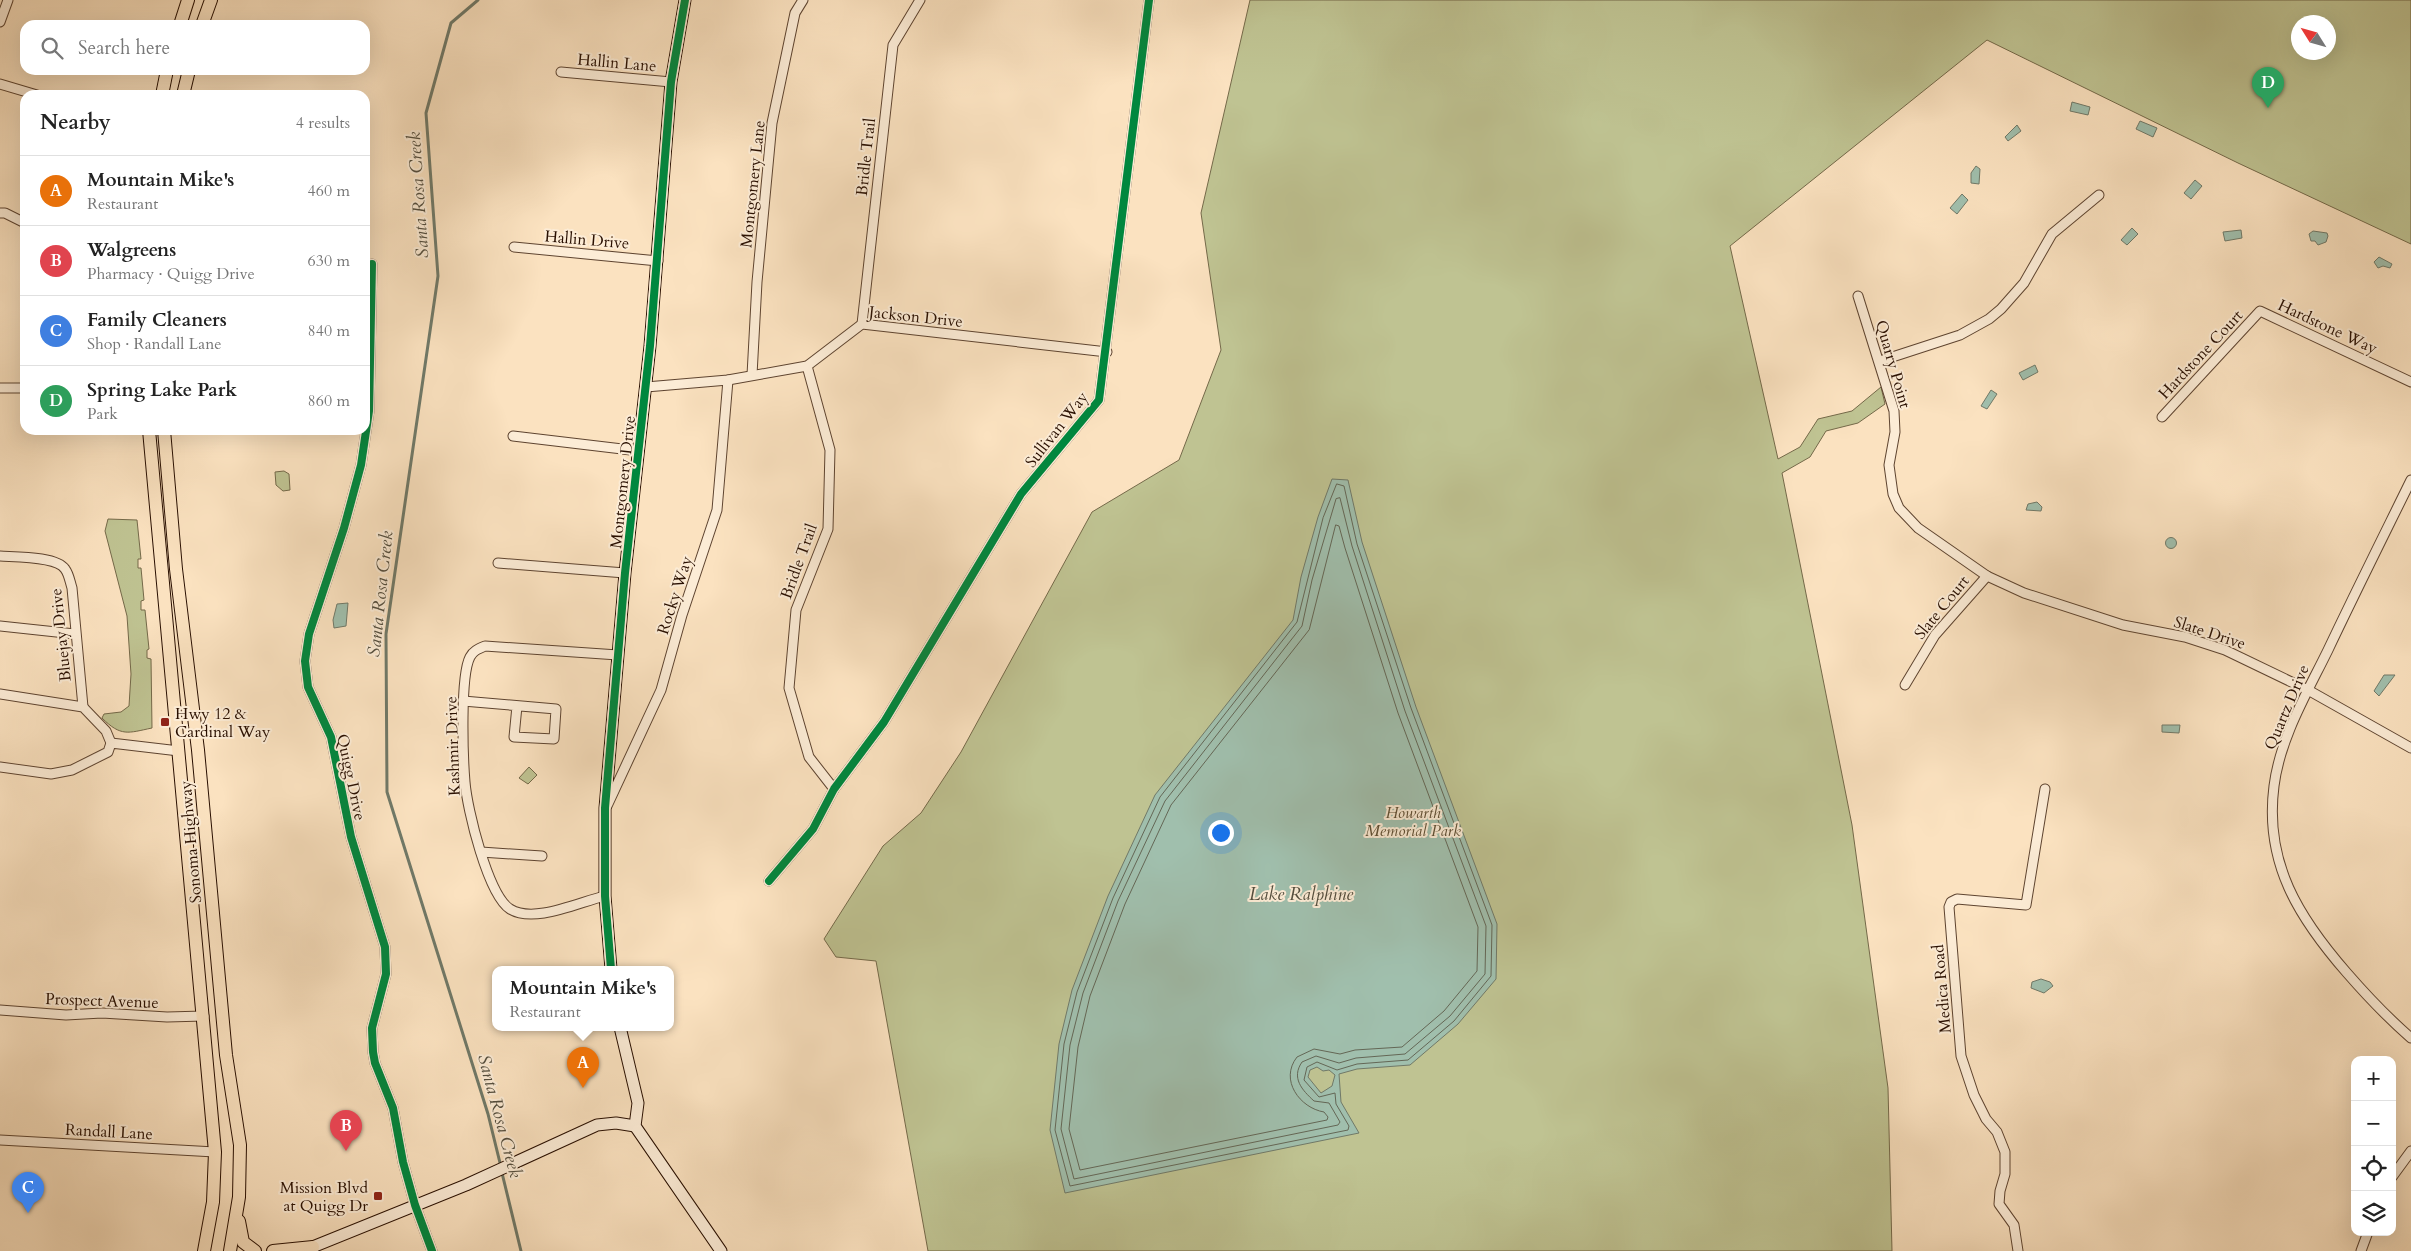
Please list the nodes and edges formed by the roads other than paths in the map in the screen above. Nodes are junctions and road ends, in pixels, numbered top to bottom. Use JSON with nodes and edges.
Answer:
{"nodes":[{"id":1,"x":8,"y":0,"type":"edge"},
{"id":2,"x":188,"y":0,"type":"edge"},
{"id":3,"x":211,"y":0,"type":"edge"},
{"id":4,"x":685,"y":0,"type":"edge"},
{"id":5,"x":803,"y":0,"type":"edge"},
{"id":6,"x":920,"y":0,"type":"edge"},
{"id":7,"x":1150,"y":0,"type":"edge"},
{"id":8,"x":182,"y":20,"type":"edge"},
{"id":9,"x":204,"y":20,"type":"edge"},
{"id":10,"x":0,"y":22,"type":"edge"},
{"id":11,"x":561,"y":72,"type":"dead end"},
{"id":12,"x":166,"y":75,"type":"edge"},
{"id":13,"x":188,"y":75,"type":"edge"},
{"id":14,"x":671,"y":82,"type":"junction"},
{"id":15,"x":0,"y":84,"type":"edge"},
{"id":16,"x":20,"y":90,"type":"edge"},
{"id":17,"x":163,"y":90,"type":"edge"},
{"id":18,"x":184,"y":90,"type":"edge"},
{"id":19,"x":2100,"y":195,"type":"dead end"},
{"id":20,"x":0,"y":212,"type":"edge"},
{"id":21,"x":20,"y":220,"type":"edge"},
{"id":22,"x":514,"y":247,"type":"dead end"},
{"id":23,"x":658,"y":261,"type":"junction"},
{"id":24,"x":372,"y":264,"type":"dead end"},
{"id":25,"x":1858,"y":296,"type":"dead end"},
{"id":26,"x":2260,"y":311,"type":"joint"},
{"id":27,"x":370,"y":314,"type":"edge"},
{"id":28,"x":862,"y":324,"type":"junction"},
{"id":29,"x":1107,"y":352,"type":"junction"},
{"id":30,"x":1880,"y":361,"type":"junction"},
{"id":31,"x":806,"y":366,"type":"junction"},
{"id":32,"x":752,"y":375,"type":"junction"},
{"id":33,"x":728,"y":380,"type":"junction"},
{"id":34,"x":2411,"y":382,"type":"edge"},
{"id":35,"x":646,"y":387,"type":"junction"},
{"id":36,"x":0,"y":388,"type":"edge"},
{"id":37,"x":20,"y":388,"type":"edge"},
{"id":38,"x":2162,"y":417,"type":"dead end"},
{"id":39,"x":149,"y":435,"type":"edge"},
{"id":40,"x":164,"y":435,"type":"edge"},
{"id":41,"x":366,"y":435,"type":"edge"},
{"id":42,"x":513,"y":436,"type":"dead end"},
{"id":43,"x":639,"y":451,"type":"junction"},
{"id":44,"x":2411,"y":480,"type":"edge"},
{"id":45,"x":0,"y":556,"type":"edge"},
{"id":46,"x":498,"y":563,"type":"dead end"},
{"id":47,"x":625,"y":574,"type":"junction"},
{"id":48,"x":1987,"y":576,"type":"junction"},
{"id":49,"x":0,"y":626,"type":"edge"},
{"id":50,"x":75,"y":634,"type":"junction"},
{"id":51,"x":618,"y":655,"type":"junction"},
{"id":52,"x":1905,"y":685,"type":"dead end"},
{"id":53,"x":2308,"y":690,"type":"junction"},
{"id":54,"x":0,"y":694,"type":"edge"},
{"id":55,"x":463,"y":701,"type":"junction"},
{"id":56,"x":517,"y":706,"type":"junction"},
{"id":57,"x":83,"y":707,"type":"junction"},
{"id":58,"x":111,"y":743,"type":"junction"},
{"id":59,"x":2411,"y":748,"type":"edge"},
{"id":60,"x":198,"y":750,"type":"junction"},
{"id":61,"x":179,"y":751,"type":"junction"},
{"id":62,"x":0,"y":767,"type":"edge"},
{"id":63,"x":834,"y":789,"type":"junction"},
{"id":64,"x":2044,"y":789,"type":"dead end"},
{"id":65,"x":605,"y":808,"type":"junction"},
{"id":66,"x":481,"y":852,"type":"junction"},
{"id":67,"x":542,"y":856,"type":"dead end"},
{"id":68,"x":768,"y":881,"type":"dead end"},
{"id":69,"x":605,"y":896,"type":"junction"},
{"id":70,"x":611,"y":966,"type":"edge"},
{"id":71,"x":0,"y":1010,"type":"edge"},
{"id":72,"x":204,"y":1016,"type":"junction"},
{"id":73,"x":621,"y":1031,"type":"edge"},
{"id":74,"x":2411,"y":1038,"type":"edge"},
{"id":75,"x":635,"y":1126,"type":"junction"},
{"id":76,"x":0,"y":1140,"type":"edge"},
{"id":77,"x":2411,"y":1151,"type":"edge"},
{"id":78,"x":216,"y":1152,"type":"junction"},
{"id":79,"x":2396,"y":1172,"type":"edge"},
{"id":80,"x":415,"y":1205,"type":"junction"},
{"id":81,"x":237,"y":1210,"type":"junction"},
{"id":82,"x":2367,"y":1236,"type":"edge"},
{"id":83,"x":309,"y":1249,"type":"edge"},
{"id":84,"x":204,"y":1251,"type":"edge"},
{"id":85,"x":230,"y":1251,"type":"edge"},
{"id":86,"x":255,"y":1251,"type":"edge"},
{"id":87,"x":274,"y":1251,"type":"edge"},
{"id":88,"x":432,"y":1251,"type":"edge"},
{"id":89,"x":721,"y":1251,"type":"edge"},
{"id":90,"x":2018,"y":1251,"type":"edge"},
{"id":91,"x":2361,"y":1251,"type":"edge"}],
"edges":[{"from":1,"to":10,"type":"street"},
{"from":2,"to":8,"type":"main road"},
{"from":3,"to":9,"type":"main road"},
{"from":4,"to":14,"type":"street","name":"Montgomery Drive"},
{"from":5,"to":32,"type":"street","name":"Montgomery Lane"},
{"from":6,"to":28,"type":"street","name":"Bridle Trail"},
{"from":7,"to":29,"type":"street","name":"Sullivan Way"},
{"from":11,"to":14,"type":"street","name":"Hallin Lane"},
{"from":12,"to":17,"type":"main road"},
{"from":13,"to":18,"type":"main road"},
{"from":14,"to":23,"type":"street","name":"Montgomery Drive"},
{"from":15,"to":16,"type":"street"},
{"from":19,"to":30,"type":"street"},
{"from":20,"to":21,"type":"street"},
{"from":22,"to":23,"type":"street","name":"Hallin Drive"},
{"from":23,"to":35,"type":"street","name":"Montgomery Drive"},
{"from":24,"to":27,"type":"street","name":"Quigg Drive"},
{"from":25,"to":30,"type":"street","name":"Quarry Point"},
{"from":26,"to":34,"type":"street","name":"Hardstone Way"},
{"from":26,"to":38,"type":"street","name":"Hardstone Court"},
{"from":28,"to":29,"type":"street","name":"Jackson Drive"},
{"from":28,"to":31,"type":"street","name":"Jackson Drive"},
{"from":29,"to":63,"type":"street","name":"Sullivan Way"},
{"from":30,"to":48,"type":"street","name":"Quarry Point"},
{"from":31,"to":32,"type":"street","name":"Jackson Drive"},
{"from":31,"to":63,"type":"street","name":"Bridle Trail"},
{"from":32,"to":33,"type":"street","name":"Jackson Drive"},
{"from":33,"to":35,"type":"street","name":"Jackson Drive"},
{"from":33,"to":65,"type":"street","name":"Rocky Way"},
{"from":35,"to":43,"type":"street","name":"Montgomery Drive"},
{"from":36,"to":37,"type":"street"},
{"from":39,"to":61,"type":"main road","name":"Sonoma Highway"},
{"from":40,"to":60,"type":"main road","name":"Sonoma Highway"},
{"from":41,"to":80,"type":"street","name":"Quigg Drive"},
{"from":42,"to":43,"type":"street"},
{"from":43,"to":47,"type":"street","name":"Montgomery Drive"},
{"from":44,"to":53,"type":"street","name":"Quartz Drive"},
{"from":45,"to":50,"type":"street","name":"Bluejay Drive"},
{"from":46,"to":47,"type":"street"},
{"from":47,"to":51,"type":"street","name":"Montgomery Drive"},
{"from":48,"to":52,"type":"street","name":"Slate Court"},
{"from":48,"to":53,"type":"street","name":"Slate Drive"},
{"from":49,"to":50,"type":"street"},
{"from":50,"to":57,"type":"street","name":"Bluejay Drive"},
{"from":51,"to":55,"type":"street","name":"Kashmir Drive"},
{"from":51,"to":65,"type":"street","name":"Montgomery Drive"},
{"from":53,"to":59,"type":"street","name":"Slate Drive"},
{"from":53,"to":74,"type":"street","name":"Quartz Drive"},
{"from":54,"to":57,"type":"street"},
{"from":55,"to":56,"type":"street"},
{"from":55,"to":66,"type":"street","name":"Kashmir Drive"},
{"from":56,"to":56,"type":"street"},
{"from":57,"to":58,"type":"street"},
{"from":58,"to":61,"type":"street"},
{"from":58,"to":62,"type":"street"},
{"from":60,"to":61,"type":"main road"},
{"from":60,"to":81,"type":"main road","name":"Sonoma Highway"},
{"from":61,"to":72,"type":"main road","name":"Sonoma Highway"},
{"from":63,"to":68,"type":"street","name":"Sullivan Way"},
{"from":64,"to":90,"type":"street","name":"Medica Road"},
{"from":65,"to":69,"type":"street","name":"Montgomery Drive"},
{"from":66,"to":67,"type":"street"},
{"from":66,"to":69,"type":"street","name":"Kashmir Drive"},
{"from":69,"to":70,"type":"street","name":"Montgomery Drive"},
{"from":71,"to":72,"type":"street","name":"Prospect Avenue"},
{"from":72,"to":78,"type":"main road","name":"Sonoma Highway"},
{"from":73,"to":75,"type":"street"},
{"from":75,"to":80,"type":"street"},
{"from":75,"to":89,"type":"street"},
{"from":76,"to":78,"type":"street","name":"Randall Lane"},
{"from":77,"to":79,"type":"street"},
{"from":78,"to":84,"type":"main road","name":"Sonoma Highway"},
{"from":80,"to":83,"type":"street"},
{"from":80,"to":88,"type":"street","name":"Quigg Drive"},
{"from":81,"to":85,"type":"main road","name":"Sonoma Highway"},
{"from":81,"to":86,"type":"main road"},
{"from":82,"to":91,"type":"street"},
{"from":83,"to":87,"type":"main road"}]}
